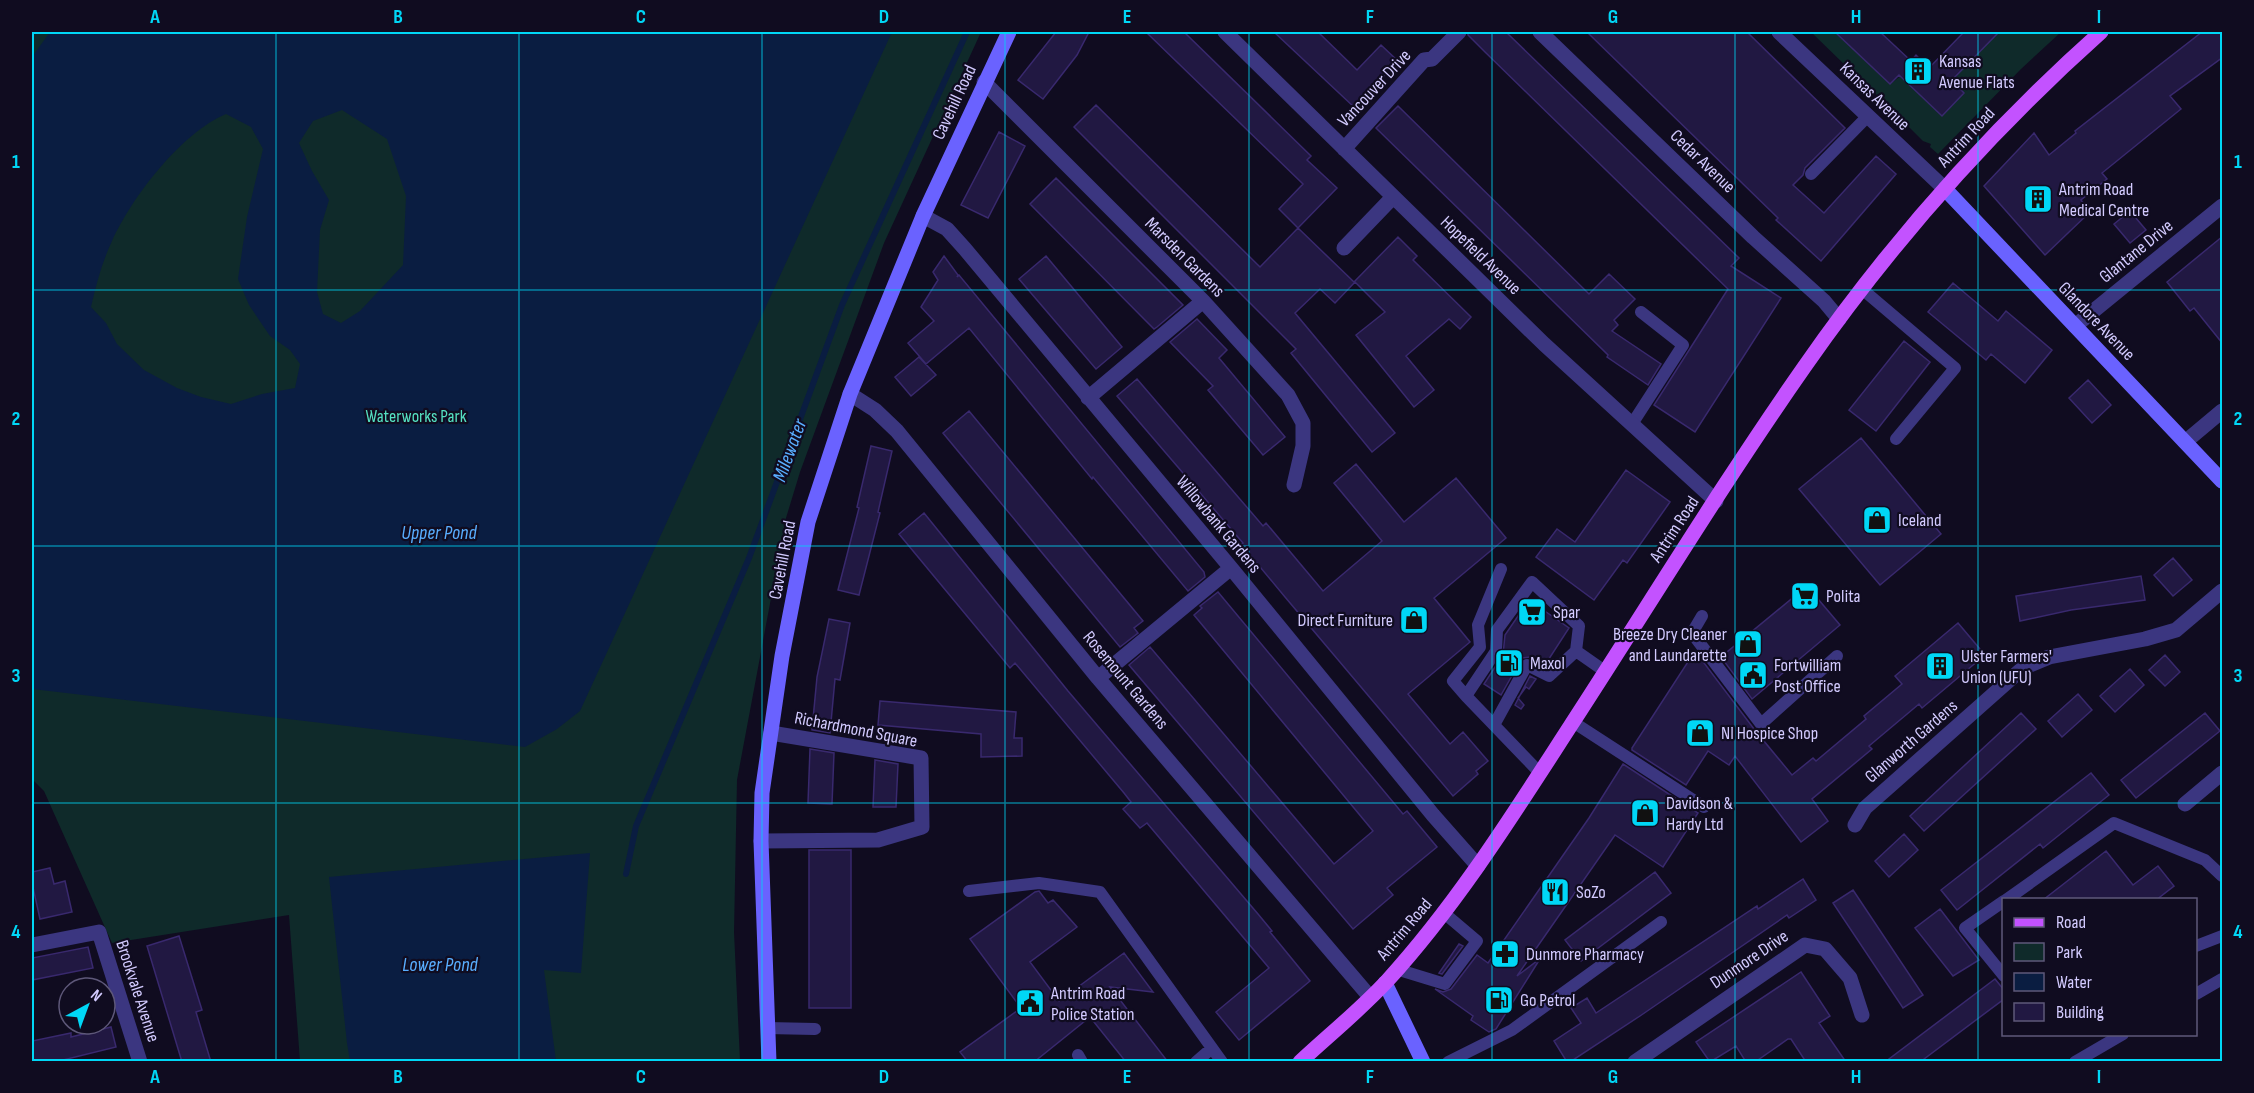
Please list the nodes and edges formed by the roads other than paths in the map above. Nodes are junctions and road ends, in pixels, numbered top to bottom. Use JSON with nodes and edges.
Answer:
{"nodes":[{"id":1,"x":1009,"y":32,"type":"edge"},
{"id":2,"x":1225,"y":32,"type":"edge"},
{"id":3,"x":1459,"y":32,"type":"edge"},
{"id":4,"x":1540,"y":32,"type":"edge"},
{"id":5,"x":1781,"y":32,"type":"edge"},
{"id":6,"x":2101,"y":32,"type":"edge"},
{"id":7,"x":984,"y":82,"type":"junction"},
{"id":8,"x":1868,"y":116,"type":"junction"},
{"id":9,"x":1344,"y":149,"type":"junction"},
{"id":10,"x":1811,"y":174,"type":"dead end"},
{"id":11,"x":1945,"y":189,"type":"junction"},
{"id":12,"x":1393,"y":197,"type":"junction"},
{"id":13,"x":2223,"y":206,"type":"edge"},
{"id":14,"x":923,"y":216,"type":"junction"},
{"id":15,"x":1344,"y":249,"type":"dead end"},
{"id":16,"x":1862,"y":289,"type":"junction"},
{"id":17,"x":1203,"y":301,"type":"junction"},
{"id":18,"x":1641,"y":312,"type":"dead end"},
{"id":19,"x":1839,"y":319,"type":"junction"},
{"id":20,"x":2075,"y":326,"type":"junction"},
{"id":21,"x":850,"y":394,"type":"junction"},
{"id":22,"x":1088,"y":398,"type":"junction"},
{"id":23,"x":2223,"y":411,"type":"edge"},
{"id":24,"x":1632,"y":424,"type":"junction"},
{"id":25,"x":1896,"y":439,"type":"dead end"},
{"id":26,"x":2185,"y":442,"type":"junction"},
{"id":27,"x":2223,"y":481,"type":"edge"},
{"id":28,"x":1294,"y":485,"type":"dead end"},
{"id":29,"x":1716,"y":501,"type":"junction"},
{"id":30,"x":1231,"y":568,"type":"junction"},
{"id":31,"x":1501,"y":568,"type":"dead end"},
{"id":32,"x":2223,"y":591,"type":"edge"},
{"id":33,"x":1702,"y":616,"type":"dead end"},
{"id":34,"x":1576,"y":651,"type":"junction"},
{"id":35,"x":1837,"y":656,"type":"dead end"},
{"id":36,"x":1606,"y":672,"type":"junction"},
{"id":37,"x":1098,"y":678,"type":"junction"},
{"id":38,"x":1466,"y":696,"type":"junction"},
{"id":39,"x":1573,"y":722,"type":"junction"},
{"id":40,"x":1494,"y":725,"type":"junction"},
{"id":41,"x":771,"y":733,"type":"junction"},
{"id":42,"x":1540,"y":773,"type":"junction"},
{"id":43,"x":2223,"y":773,"type":"edge"},
{"id":44,"x":2185,"y":804,"type":"dead end"},
{"id":45,"x":1704,"y":807,"type":"dead end"},
{"id":46,"x":1854,"y":825,"type":"dead end"},
{"id":47,"x":761,"y":841,"type":"junction"},
{"id":48,"x":1478,"y":866,"type":"junction"},
{"id":49,"x":2223,"y":876,"type":"edge"},
{"id":50,"x":969,"y":891,"type":"dead end"},
{"id":51,"x":2008,"y":898,"type":"edge"},
{"id":52,"x":2002,"y":902,"type":"edge"},
{"id":53,"x":1444,"y":913,"type":"junction"},
{"id":54,"x":1661,"y":922,"type":"dead end"},
{"id":55,"x":2223,"y":936,"type":"edge"},
{"id":56,"x":32,"y":945,"type":"edge"},
{"id":57,"x":2197,"y":946,"type":"edge"},
{"id":58,"x":1396,"y":969,"type":"junction"},
{"id":59,"x":2002,"y":974,"type":"edge"},
{"id":60,"x":2223,"y":979,"type":"edge"},
{"id":61,"x":1384,"y":983,"type":"junction"},
{"id":62,"x":2197,"y":993,"type":"edge"},
{"id":63,"x":1370,"y":997,"type":"junction"},
{"id":64,"x":1862,"y":1015,"type":"dead end"},
{"id":65,"x":767,"y":1028,"type":"junction"},
{"id":66,"x":815,"y":1029,"type":"dead end"},
{"id":67,"x":2121,"y":1036,"type":"edge"},
{"id":68,"x":1212,"y":1048,"type":"junction"},
{"id":69,"x":140,"y":1062,"type":"edge"},
{"id":70,"x":768,"y":1062,"type":"edge"},
{"id":71,"x":1196,"y":1062,"type":"edge"},
{"id":72,"x":1222,"y":1062,"type":"edge"},
{"id":73,"x":1300,"y":1062,"type":"edge"},
{"id":74,"x":1423,"y":1062,"type":"edge"},
{"id":75,"x":1448,"y":1062,"type":"edge"},
{"id":76,"x":1635,"y":1062,"type":"edge"},
{"id":77,"x":2075,"y":1062,"type":"edge"}],
"edges":[{"from":1,"to":7,"type":"main road","name":"Cavehill Road"},
{"from":2,"to":9,"type":"street","name":"Hopefield Avenue"},
{"from":3,"to":9,"type":"street","name":"Vancouver Drive"},
{"from":4,"to":19,"type":"street","name":"Cedar Avenue"},
{"from":5,"to":8,"type":"street","name":"Kansas Avenue"},
{"from":6,"to":11,"type":"main road","name":"Antrim Road"},
{"from":7,"to":14,"type":"main road","name":"Cavehill Road"},
{"from":7,"to":17,"type":"street","name":"Marsden Gardens"},
{"from":8,"to":10,"type":"lane"},
{"from":8,"to":11,"type":"street","name":"Kansas Avenue"},
{"from":9,"to":12,"type":"street","name":"Hopefield Avenue"},
{"from":11,"to":16,"type":"main road","name":"Antrim Road"},
{"from":11,"to":20,"type":"main road","name":"Glandore Avenue"},
{"from":12,"to":15,"type":"street"},
{"from":12,"to":24,"type":"street","name":"Hopefield Avenue"},
{"from":13,"to":20,"type":"street","name":"Glantane Drive"},
{"from":14,"to":21,"type":"main road","name":"Cavehill Road"},
{"from":14,"to":22,"type":"street","name":"Willowbank Gardens"},
{"from":16,"to":19,"type":"main road","name":"Antrim Road"},
{"from":16,"to":25,"type":"lane"},
{"from":17,"to":22,"type":"street"},
{"from":17,"to":28,"type":"street","name":"Marsden Gardens"},
{"from":18,"to":24,"type":"lane"},
{"from":19,"to":29,"type":"main road","name":"Antrim Road"},
{"from":20,"to":26,"type":"main road","name":"Glandore Avenue"},
{"from":21,"to":37,"type":"street","name":"Rosemount Gardens"},
{"from":21,"to":41,"type":"main road","name":"Cavehill Road"},
{"from":22,"to":30,"type":"street","name":"Willowbank Gardens"},
{"from":23,"to":26,"type":"street"},
{"from":24,"to":29,"type":"street","name":"Hopefield Avenue"},
{"from":26,"to":27,"type":"main road","name":"Glandore Avenue"},
{"from":29,"to":36,"type":"main road","name":"Antrim Road"},
{"from":30,"to":37,"type":"street"},
{"from":30,"to":48,"type":"street","name":"Willowbank Gardens"},
{"from":31,"to":38,"type":"lane"},
{"from":32,"to":46,"type":"street","name":"Glanworth Gardens"},
{"from":33,"to":35,"type":"lane"},
{"from":34,"to":36,"type":"lane"},
{"from":34,"to":38,"type":"lane"},
{"from":34,"to":40,"type":"lane"},
{"from":36,"to":39,"type":"main road","name":"Antrim Road"},
{"from":37,"to":63,"type":"street","name":"Rosemount Gardens"},
{"from":38,"to":40,"type":"lane"},
{"from":39,"to":42,"type":"main road","name":"Antrim Road"},
{"from":39,"to":45,"type":"lane"},
{"from":40,"to":42,"type":"lane"},
{"from":41,"to":47,"type":"main road","name":"Cavehill Road"},
{"from":41,"to":47,"type":"street","name":"Richardmond Square"},
{"from":42,"to":48,"type":"main road","name":"Antrim Road"},
{"from":43,"to":44,"type":"street"},
{"from":47,"to":65,"type":"main road","name":"Cavehill Road"},
{"from":48,"to":53,"type":"main road","name":"Antrim Road"},
{"from":49,"to":51,"type":"lane"},
{"from":50,"to":68,"type":"lane"},
{"from":52,"to":59,"type":"lane"},
{"from":53,"to":58,"type":"main road","name":"Antrim Road"},
{"from":53,"to":58,"type":"lane"},
{"from":54,"to":75,"type":"lane"},
{"from":55,"to":57,"type":"lane"},
{"from":56,"to":69,"type":"street","name":"Brookvale Avenue"},
{"from":58,"to":61,"type":"main road","name":"Antrim Road"},
{"from":60,"to":62,"type":"lane"},
{"from":61,"to":63,"type":"main road","name":"Antrim Road"},
{"from":61,"to":74,"type":"main road"},
{"from":63,"to":73,"type":"main road","name":"Antrim Road"},
{"from":64,"to":76,"type":"street","name":"Dunmore Drive"},
{"from":65,"to":66,"type":"lane"},
{"from":65,"to":70,"type":"main road","name":"Cavehill Road"},
{"from":67,"to":77,"type":"lane"},
{"from":68,"to":71,"type":"lane"},
{"from":68,"to":72,"type":"lane"}]}
